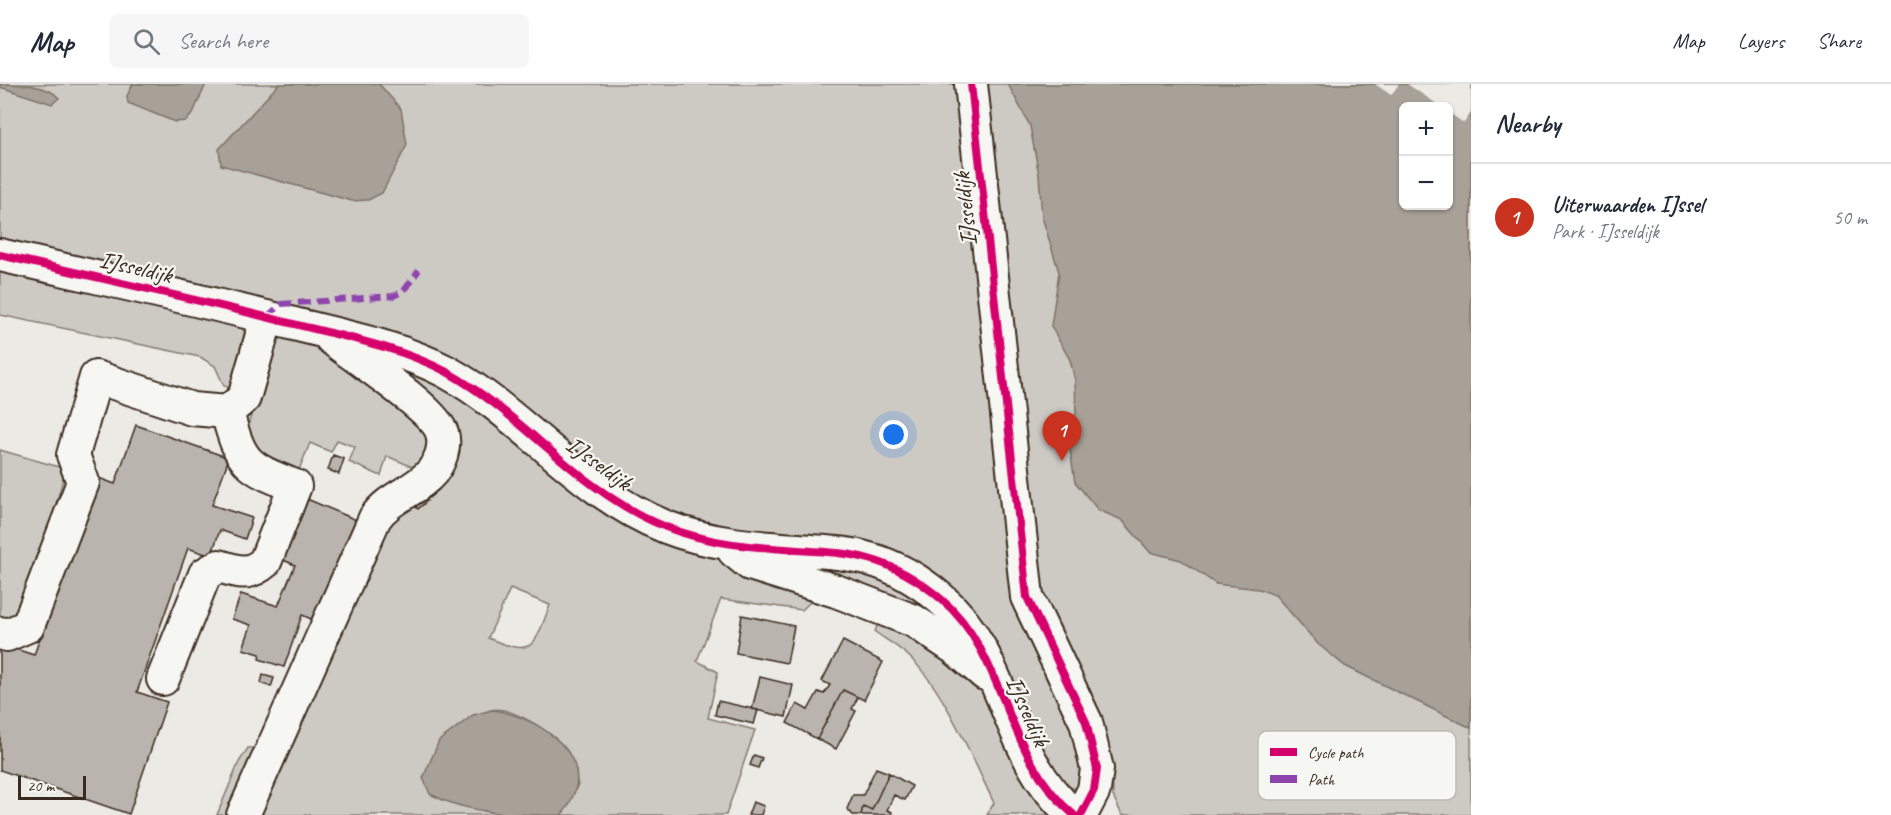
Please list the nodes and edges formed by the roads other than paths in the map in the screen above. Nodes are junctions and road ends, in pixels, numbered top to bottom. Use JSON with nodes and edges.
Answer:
{"nodes":[{"id":1,"x":971,"y":84,"type":"edge"},
{"id":2,"x":0,"y":255,"type":"edge"},
{"id":3,"x":267,"y":317,"type":"junction"},
{"id":4,"x":321,"y":330,"type":"junction"},
{"id":5,"x":226,"y":412,"type":"junction"},
{"id":6,"x":723,"y":543,"type":"junction"},
{"id":7,"x":0,"y":633,"type":"edge"},
{"id":8,"x":163,"y":679,"type":"dead end"},
{"id":9,"x":995,"y":683,"type":"junction"},
{"id":10,"x":243,"y":815,"type":"edge"},
{"id":11,"x":1074,"y":815,"type":"edge"},
{"id":12,"x":1081,"y":815,"type":"edge"}],
"edges":[{"from":1,"to":12,"type":"street","name":"IJsseldijk"},
{"from":2,"to":3,"type":"street","name":"IJsseldijk"},
{"from":3,"to":4,"type":"street","name":"IJsseldijk"},
{"from":3,"to":5,"type":"street"},
{"from":4,"to":6,"type":"street","name":"IJsseldijk"},
{"from":4,"to":10,"type":"street"},
{"from":5,"to":7,"type":"street"},
{"from":5,"to":8,"type":"street"},
{"from":6,"to":9,"type":"street"},
{"from":6,"to":9,"type":"street","name":"IJsseldijk"},
{"from":9,"to":11,"type":"street","name":"IJsseldijk"}]}
